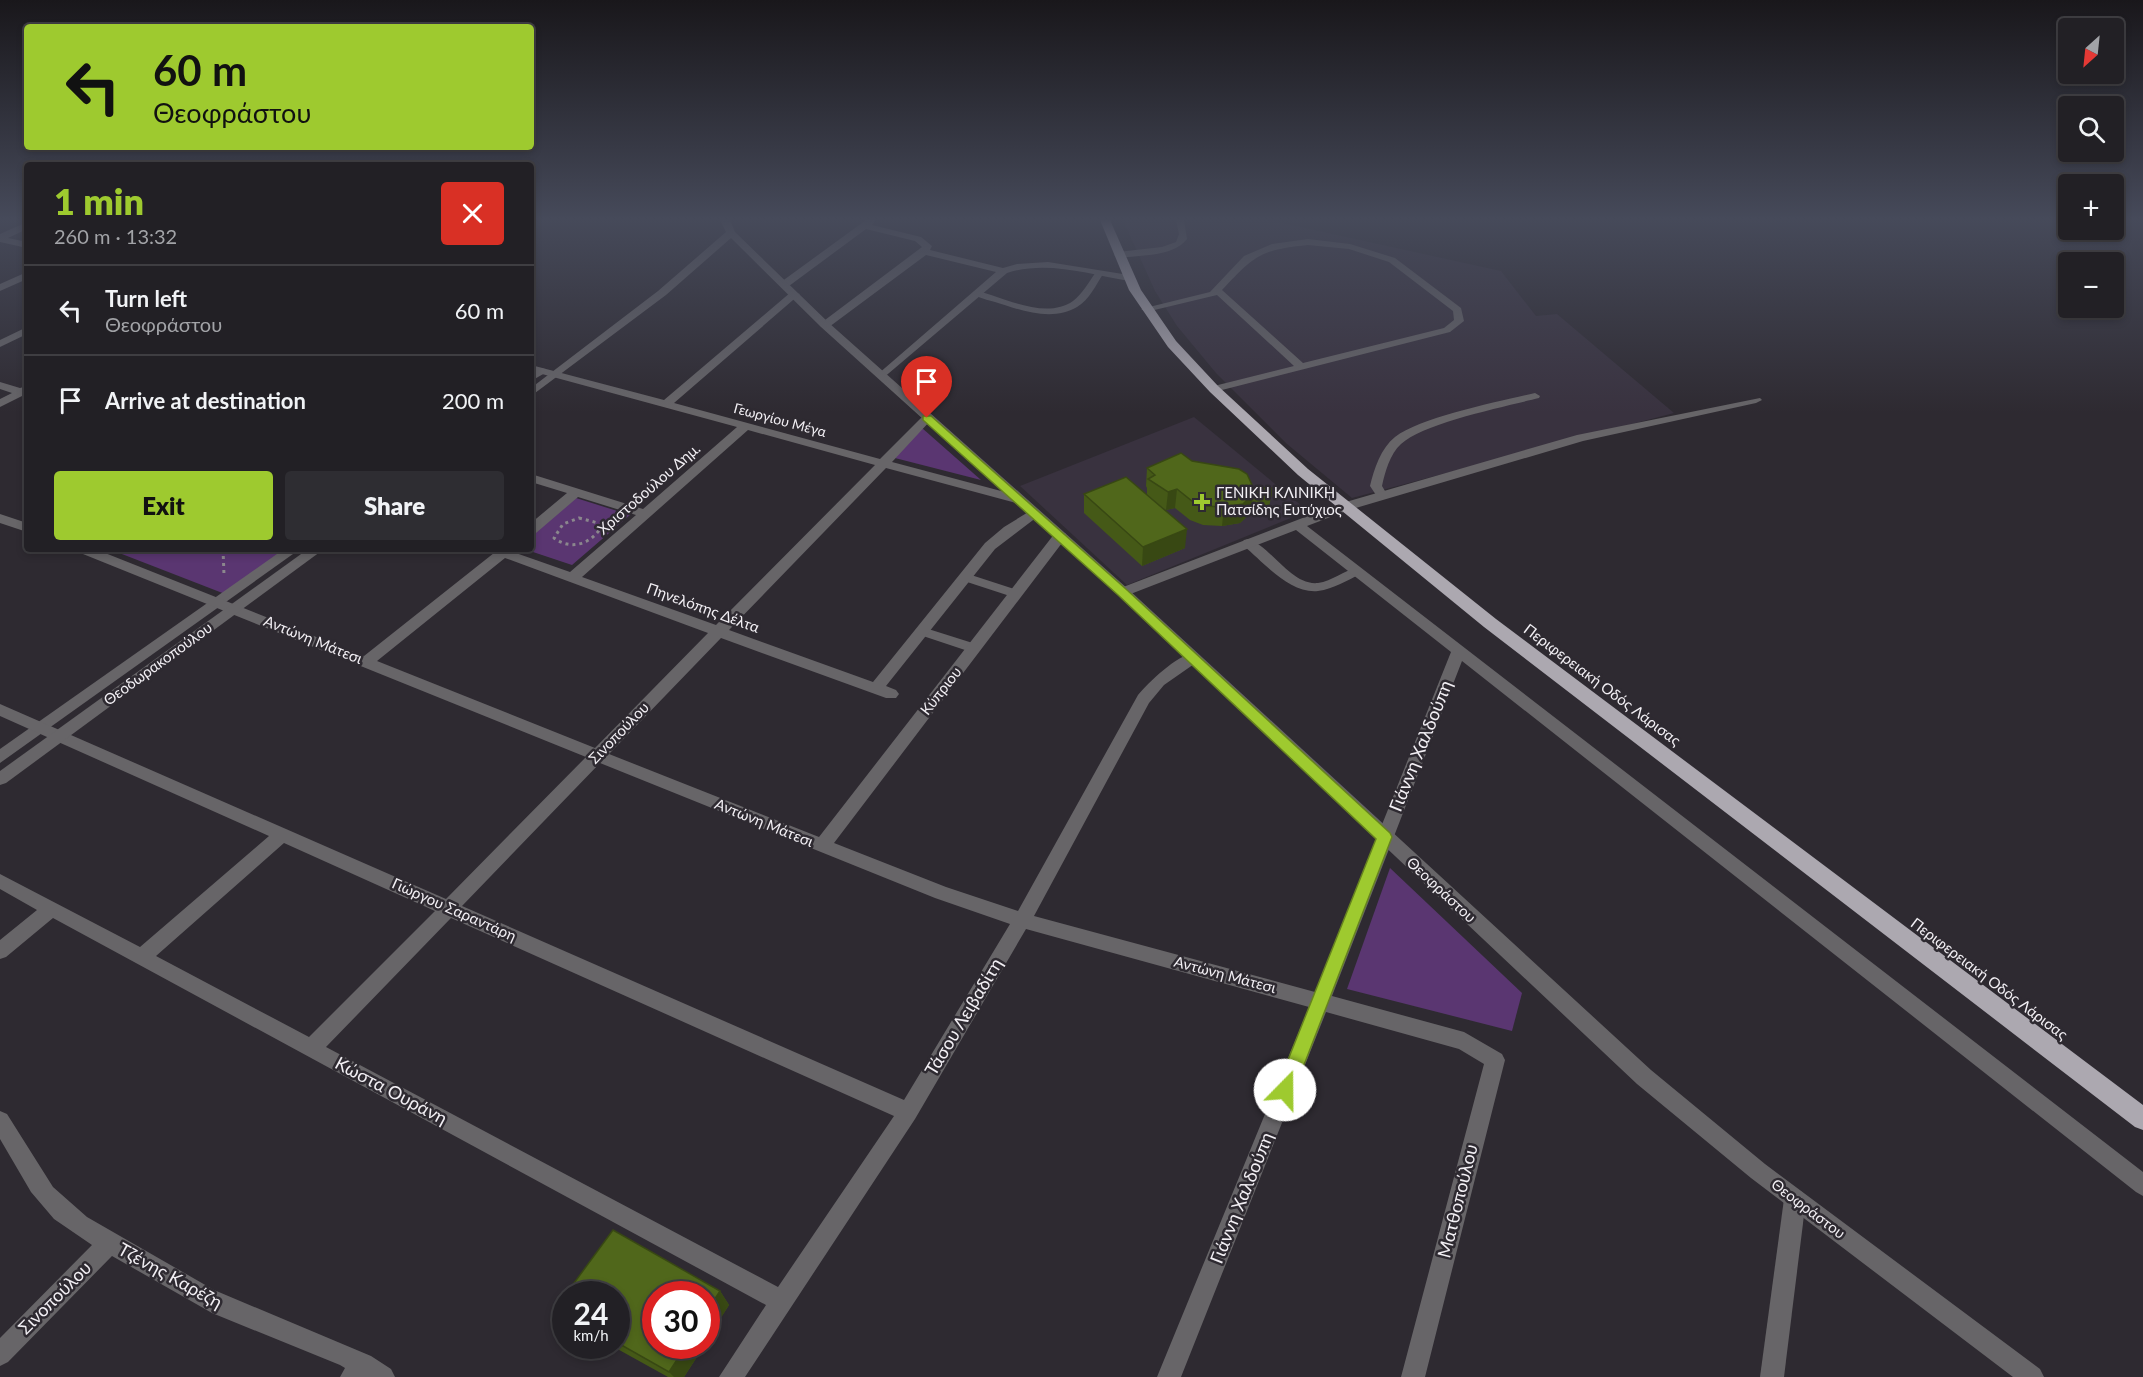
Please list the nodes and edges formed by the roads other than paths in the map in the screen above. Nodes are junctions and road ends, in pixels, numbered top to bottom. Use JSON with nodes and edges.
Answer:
{"nodes":[{"id":1,"x":671,"y":284,"type":"edge"},
{"id":2,"x":785,"y":284,"type":"edge"},
{"id":3,"x":796,"y":284,"type":"edge"},
{"id":4,"x":877,"y":284,"type":"edge"},
{"id":5,"x":989,"y":284,"type":"edge"},
{"id":6,"x":1092,"y":284,"type":"edge"},
{"id":7,"x":1132,"y":284,"type":"edge"},
{"id":8,"x":1224,"y":284,"type":"edge"},
{"id":9,"x":1424,"y":284,"type":"edge"},
{"id":10,"x":790,"y":289,"type":"junction"},
{"id":11,"x":1218,"y":291,"type":"junction"},
{"id":12,"x":978,"y":294,"type":"junction"},
{"id":13,"x":1146,"y":309,"type":"junction"},
{"id":14,"x":825,"y":325,"type":"junction"},
{"id":15,"x":24,"y":332,"type":"edge"},
{"id":16,"x":0,"y":344,"type":"edge"},
{"id":17,"x":1302,"y":368,"type":"junction"},
{"id":18,"x":534,"y":372,"type":"edge"},
{"id":19,"x":556,"y":375,"type":"junction"},
{"id":20,"x":882,"y":376,"type":"junction"},
{"id":21,"x":0,"y":385,"type":"edge"},
{"id":22,"x":1214,"y":389,"type":"junction"},
{"id":23,"x":24,"y":391,"type":"edge"},
{"id":24,"x":534,"y":391,"type":"edge"},
{"id":25,"x":24,"y":392,"type":"edge"},
{"id":26,"x":1535,"y":396,"type":"dead end"},
{"id":27,"x":1756,"y":400,"type":"dead end"},
{"id":28,"x":0,"y":404,"type":"edge"},
{"id":29,"x":666,"y":404,"type":"junction"},
{"id":30,"x":927,"y":418,"type":"junction"},
{"id":31,"x":746,"y":426,"type":"junction"},
{"id":32,"x":882,"y":464,"type":"junction"},
{"id":33,"x":534,"y":479,"type":"edge"},
{"id":34,"x":576,"y":492,"type":"junction"},
{"id":35,"x":1382,"y":496,"type":"junction"},
{"id":36,"x":1020,"y":500,"type":"junction"},
{"id":37,"x":1344,"y":507,"type":"junction"},
{"id":38,"x":646,"y":514,"type":"junction"},
{"id":39,"x":1035,"y":514,"type":"junction"},
{"id":40,"x":0,"y":518,"type":"edge"},
{"id":41,"x":1297,"y":524,"type":"junction"},
{"id":42,"x":24,"y":527,"type":"edge"},
{"id":43,"x":534,"y":527,"type":"edge"},
{"id":44,"x":1060,"y":536,"type":"junction"},
{"id":45,"x":1248,"y":543,"type":"junction"},
{"id":46,"x":90,"y":552,"type":"edge"},
{"id":47,"x":289,"y":552,"type":"edge"},
{"id":48,"x":313,"y":552,"type":"edge"},
{"id":49,"x":505,"y":552,"type":"edge"},
{"id":50,"x":508,"y":552,"type":"edge"},
{"id":51,"x":1357,"y":571,"type":"junction"},
{"id":52,"x":966,"y":577,"type":"junction"},
{"id":53,"x":572,"y":578,"type":"junction"},
{"id":54,"x":1123,"y":592,"type":"junction"},
{"id":55,"x":1016,"y":594,"type":"junction"},
{"id":56,"x":218,"y":602,"type":"junction"},
{"id":57,"x":234,"y":609,"type":"junction"},
{"id":58,"x":719,"y":631,"type":"junction"},
{"id":59,"x":922,"y":631,"type":"junction"},
{"id":60,"x":974,"y":648,"type":"junction"},
{"id":61,"x":1459,"y":650,"type":"junction"},
{"id":62,"x":1192,"y":658,"type":"junction"},
{"id":63,"x":367,"y":661,"type":"junction"},
{"id":64,"x":876,"y":688,"type":"junction"},
{"id":65,"x":891,"y":694,"type":"dead end"},
{"id":66,"x":0,"y":710,"type":"edge"},
{"id":67,"x":41,"y":728,"type":"junction"},
{"id":68,"x":60,"y":736,"type":"junction"},
{"id":69,"x":598,"y":755,"type":"junction"},
{"id":70,"x":0,"y":757,"type":"edge"},
{"id":71,"x":0,"y":779,"type":"edge"},
{"id":72,"x":283,"y":834,"type":"junction"},
{"id":73,"x":1384,"y":837,"type":"junction"},
{"id":74,"x":822,"y":846,"type":"junction"},
{"id":75,"x":0,"y":881,"type":"edge"},
{"id":76,"x":448,"y":908,"type":"junction"},
{"id":77,"x":51,"y":909,"type":"junction"},
{"id":78,"x":1022,"y":920,"type":"junction"},
{"id":79,"x":0,"y":951,"type":"edge"},
{"id":80,"x":141,"y":957,"type":"junction"},
{"id":81,"x":1321,"y":1001,"type":"junction"},
{"id":82,"x":1464,"y":1041,"type":"joint"},
{"id":83,"x":311,"y":1049,"type":"junction"},
{"id":84,"x":908,"y":1112,"type":"junction"},
{"id":85,"x":2143,"y":1119,"type":"edge"},
{"id":86,"x":0,"y":1121,"type":"edge"},
{"id":87,"x":2143,"y":1185,"type":"edge"},
{"id":88,"x":1795,"y":1199,"type":"junction"},
{"id":89,"x":110,"y":1243,"type":"junction"},
{"id":90,"x":781,"y":1301,"type":"junction"},
{"id":91,"x":0,"y":1354,"type":"edge"},
{"id":92,"x":358,"y":1370,"type":"edge"},
{"id":93,"x":383,"y":1377,"type":"edge"},
{"id":94,"x":731,"y":1377,"type":"edge"},
{"id":95,"x":1169,"y":1377,"type":"edge"},
{"id":96,"x":1413,"y":1377,"type":"edge"},
{"id":97,"x":1772,"y":1377,"type":"edge"},
{"id":98,"x":2032,"y":1377,"type":"edge"}],
"edges":[{"from":1,"to":19,"type":"street"},
{"from":2,"to":10,"type":"street","name":"Θεοφράστου"},
{"from":3,"to":10,"type":"street"},
{"from":4,"to":14,"type":"street"},
{"from":5,"to":12,"type":"street"},
{"from":6,"to":12,"type":"lane"},
{"from":7,"to":13,"type":"highway","name":"Περιφερειακή Οδός Λάρισας"},
{"from":8,"to":11,"type":"lane"},
{"from":9,"to":17,"type":"lane"},
{"from":10,"to":14,"type":"street","name":"Θεοφράστου"},
{"from":10,"to":29,"type":"street"},
{"from":11,"to":13,"type":"lane"},
{"from":11,"to":17,"type":"lane"},
{"from":12,"to":20,"type":"street"},
{"from":13,"to":22,"type":"highway","name":"Περιφερειακή Οδός Λάρισας"},
{"from":14,"to":20,"type":"street","name":"Θεοφράστου"},
{"from":15,"to":16,"type":"street"},
{"from":17,"to":22,"type":"lane"},
{"from":18,"to":19,"type":"street","name":"Γεωργίου Μέγα"},
{"from":19,"to":24,"type":"street"},
{"from":19,"to":29,"type":"street","name":"Γεωργίου Μέγα"},
{"from":20,"to":30,"type":"street","name":"Θεοφράστου"},
{"from":21,"to":23,"type":"street"},
{"from":22,"to":37,"type":"highway","name":"Περιφερειακή Οδός Λάρισας"},
{"from":25,"to":28,"type":"street"},
{"from":26,"to":35,"type":"lane"},
{"from":27,"to":35,"type":"street"},
{"from":29,"to":31,"type":"street","name":"Γεωργίου Μέγα"},
{"from":30,"to":32,"type":"street","name":"Σινοπούλου"},
{"from":30,"to":36,"type":"street","name":"Θεοφράστου"},
{"from":31,"to":32,"type":"street","name":"Γεωργίου Μέγα"},
{"from":31,"to":38,"type":"street","name":"Χριστοδούλου Δημ."},
{"from":32,"to":36,"type":"street","name":"Γεωργίου Μέγα"},
{"from":32,"to":58,"type":"street","name":"Σινοπούλου"},
{"from":33,"to":34,"type":"street"},
{"from":34,"to":38,"type":"street"},
{"from":34,"to":43,"type":"street"},
{"from":35,"to":37,"type":"street"},
{"from":36,"to":39,"type":"street","name":"Θεοφράστου"},
{"from":37,"to":41,"type":"street"},
{"from":37,"to":85,"type":"highway","name":"Περιφερειακή Οδός Λάρισας"},
{"from":38,"to":53,"type":"street","name":"Χριστοδούλου Δημ."},
{"from":39,"to":44,"type":"street","name":"Θεοφράστου"},
{"from":39,"to":52,"type":"street"},
{"from":40,"to":42,"type":"street"},
{"from":41,"to":45,"type":"street"},
{"from":41,"to":51,"type":"street"},
{"from":44,"to":54,"type":"street","name":"Θεοφράστου"},
{"from":44,"to":55,"type":"street","name":"Κύπριου"},
{"from":45,"to":51,"type":"lane"},
{"from":45,"to":54,"type":"street"},
{"from":46,"to":56,"type":"street","name":"Αντώνη Μάτεσι"},
{"from":47,"to":56,"type":"street"},
{"from":48,"to":57,"type":"street","name":"Θεοδωρακοπούλου"},
{"from":49,"to":63,"type":"street"},
{"from":50,"to":53,"type":"street","name":"Πηνελόπης Δέλτα"},
{"from":51,"to":61,"type":"street"},
{"from":52,"to":55,"type":"lane"},
{"from":52,"to":59,"type":"street"},
{"from":53,"to":58,"type":"street","name":"Πηνελόπης Δέλτα"},
{"from":54,"to":62,"type":"street","name":"Θεοφράστου"},
{"from":55,"to":60,"type":"street","name":"Κύπριου"},
{"from":56,"to":57,"type":"street","name":"Αντώνη Μάτεσι"},
{"from":56,"to":67,"type":"street"},
{"from":57,"to":63,"type":"street","name":"Αντώνη Μάτεσι"},
{"from":57,"to":68,"type":"street","name":"Θεοδωρακοπούλου"},
{"from":58,"to":64,"type":"street","name":"Πηνελόπης Δέλτα"},
{"from":58,"to":69,"type":"street","name":"Σινοπούλου"},
{"from":59,"to":60,"type":"lane"},
{"from":59,"to":64,"type":"street"},
{"from":60,"to":74,"type":"street","name":"Κύπριου"},
{"from":61,"to":73,"type":"street","name":"Γιάννη Χαλδούπη"},
{"from":61,"to":87,"type":"street"},
{"from":62,"to":73,"type":"street","name":"Θεοφράστου"},
{"from":62,"to":78,"type":"street","name":"Τάσου Λειβαδίτη"},
{"from":63,"to":69,"type":"street","name":"Αντώνη Μάτεσι"},
{"from":64,"to":65,"type":"street","name":"Πηνελόπης Δέλτα"},
{"from":66,"to":67,"type":"street","name":"Γιώργου Σαραντάρη"},
{"from":67,"to":68,"type":"street","name":"Γιώργου Σαραντάρη"},
{"from":67,"to":70,"type":"street"},
{"from":68,"to":71,"type":"street","name":"Θεοδωρακοπούλου"},
{"from":68,"to":72,"type":"street","name":"Γιώργου Σαραντάρη"},
{"from":69,"to":74,"type":"street","name":"Αντώνη Μάτεσι"},
{"from":69,"to":76,"type":"street","name":"Σινοπούλου"},
{"from":72,"to":76,"type":"street","name":"Γιώργου Σαραντάρη"},
{"from":72,"to":80,"type":"street"},
{"from":73,"to":81,"type":"street","name":"Γιάννη Χαλδούπη"},
{"from":73,"to":88,"type":"street","name":"Θεοφράστου"},
{"from":74,"to":78,"type":"street","name":"Αντώνη Μάτεσι"},
{"from":75,"to":77,"type":"street","name":"Κώστα Ουράνη"},
{"from":76,"to":83,"type":"street","name":"Σινοπούλου"},
{"from":76,"to":84,"type":"street","name":"Γιώργου Σαραντάρη"},
{"from":77,"to":79,"type":"street"},
{"from":77,"to":80,"type":"street","name":"Κώστα Ουράνη"},
{"from":78,"to":81,"type":"street","name":"Αντώνη Μάτεσι"},
{"from":78,"to":84,"type":"street","name":"Τάσου Λειβαδίτη"},
{"from":80,"to":83,"type":"street","name":"Κώστα Ουράνη"},
{"from":81,"to":82,"type":"street","name":"Αντώνη Μάτεσι"},
{"from":81,"to":95,"type":"street","name":"Γιάννη Χαλδούπη"},
{"from":82,"to":96,"type":"street","name":"Ματθοπούλου"},
{"from":83,"to":90,"type":"street","name":"Κώστα Ουράνη"},
{"from":84,"to":90,"type":"street","name":"Τάσου Λειβαδίτη"},
{"from":86,"to":89,"type":"street","name":"Τζένης Καρέζη"},
{"from":88,"to":97,"type":"street"},
{"from":88,"to":98,"type":"street","name":"Θεοφράστου"},
{"from":89,"to":91,"type":"street","name":"Σινοπούλου"},
{"from":89,"to":92,"type":"street","name":"Τζένης Καρέζη"},
{"from":90,"to":94,"type":"street","name":"Τάσου Λειβαδίτη"},
{"from":92,"to":93,"type":"street","name":"Τζένης Καρέζη"}]}
